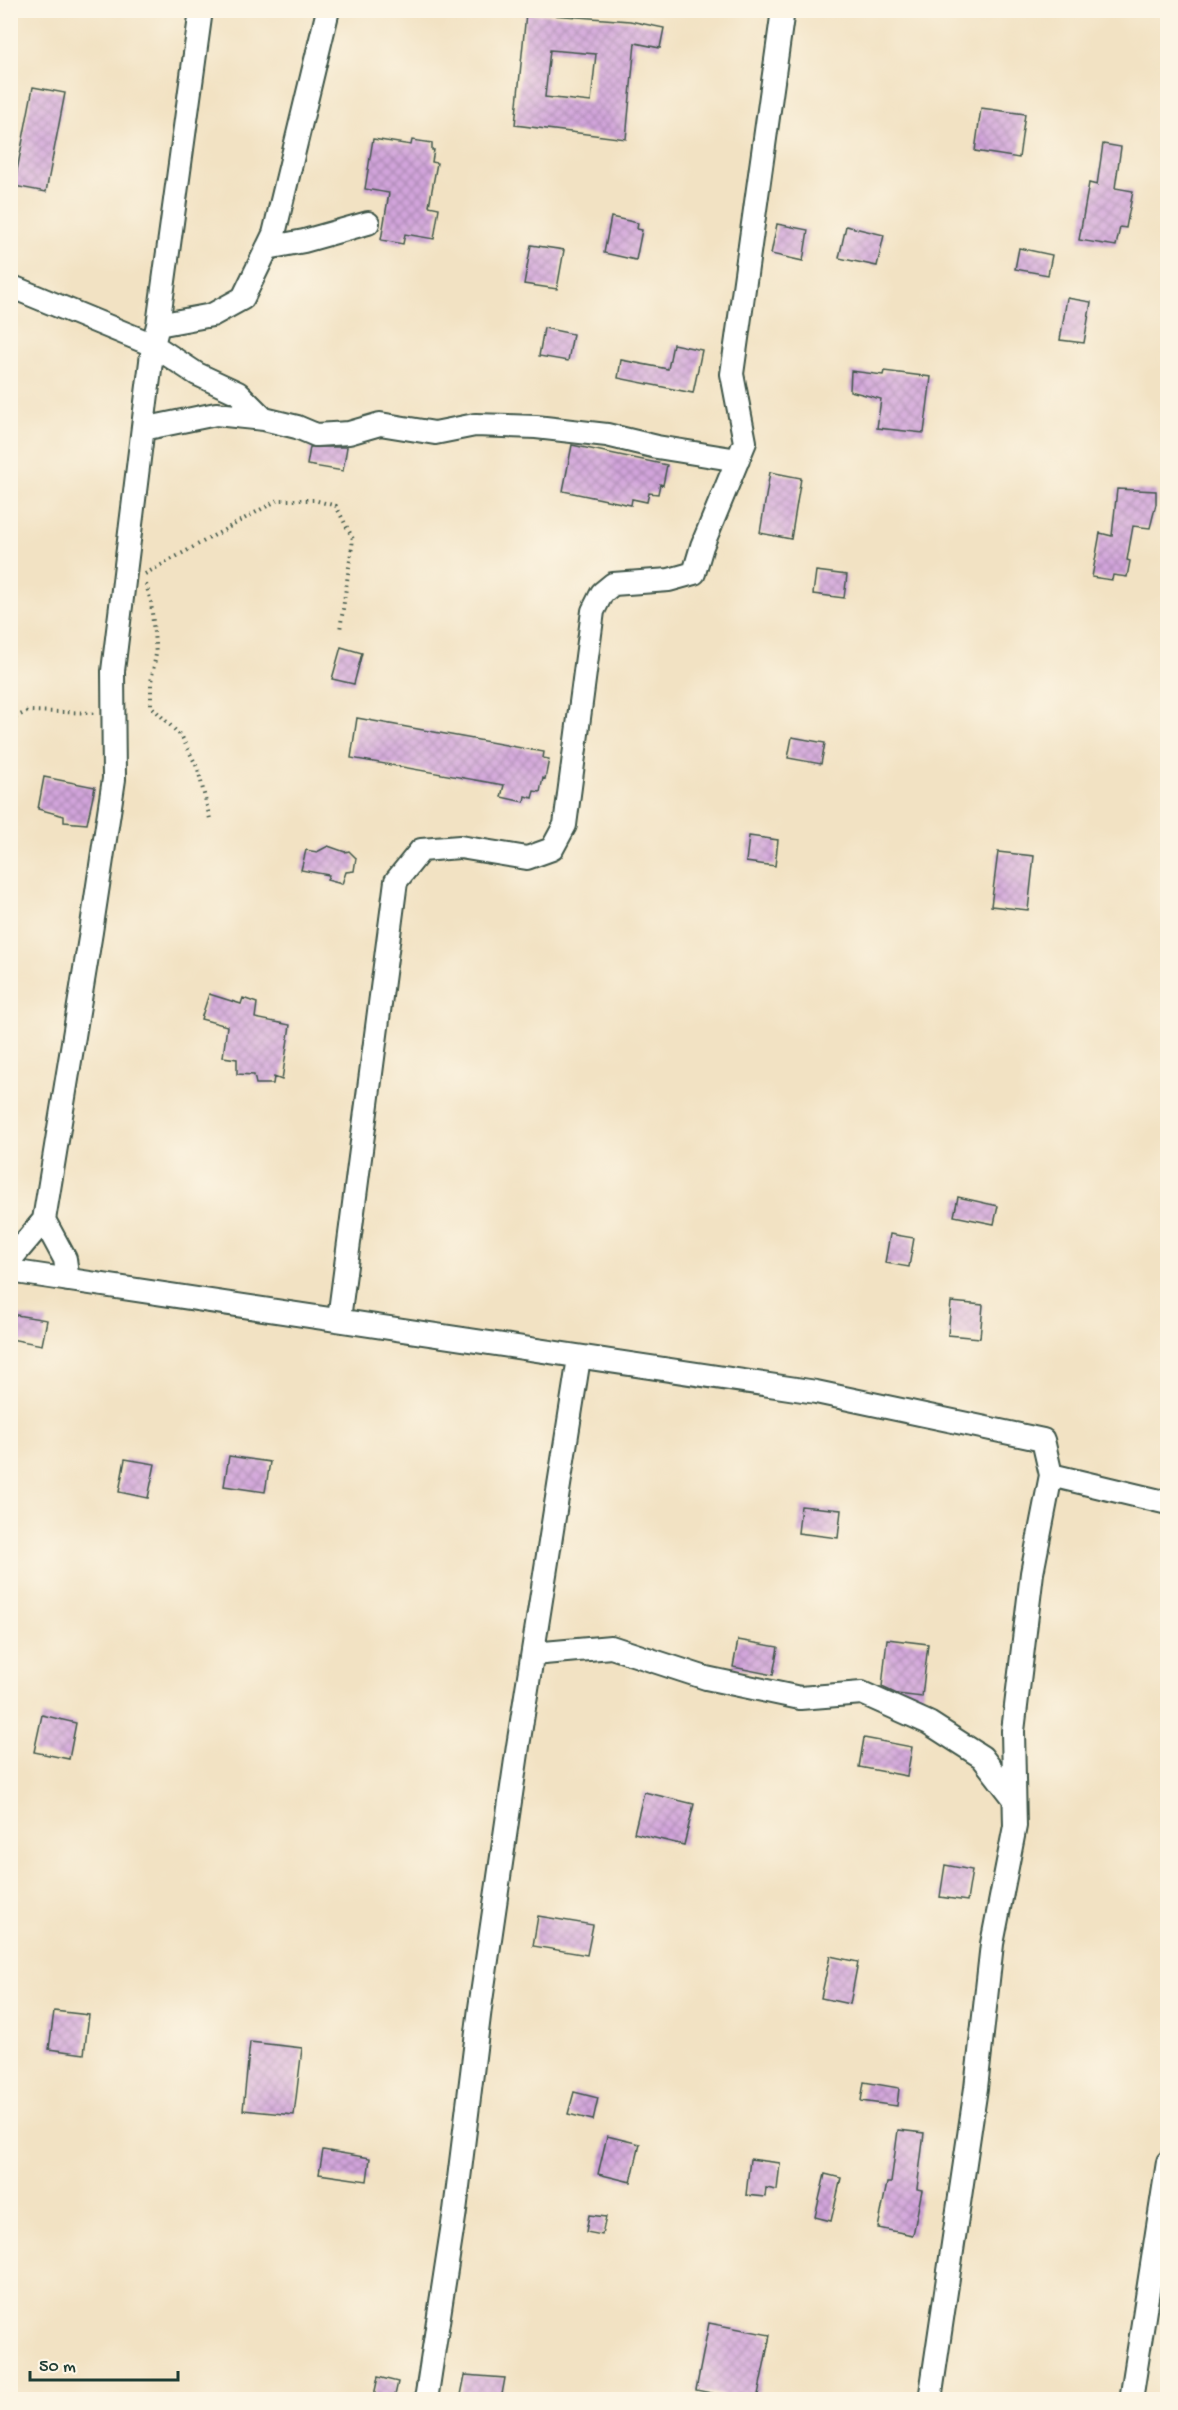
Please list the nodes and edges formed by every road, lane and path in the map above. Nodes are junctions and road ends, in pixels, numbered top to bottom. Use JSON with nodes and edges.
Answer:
{"nodes":[{"id":1,"x":201,"y":10,"type":"edge"},
{"id":2,"x":328,"y":10,"type":"edge"},
{"id":3,"x":783,"y":10,"type":"edge"},
{"id":4,"x":368,"y":223,"type":"dead end"},
{"id":5,"x":267,"y":248,"type":"junction"},
{"id":6,"x":10,"y":286,"type":"edge"},
{"id":7,"x":155,"y":335,"type":"junction"},
{"id":8,"x":264,"y":419,"type":"junction"},
{"id":9,"x":143,"y":429,"type":"junction"},
{"id":10,"x":738,"y":460,"type":"junction"},
{"id":11,"x":144,"y":575,"type":"junction"},
{"id":12,"x":123,"y":594,"type":"junction"},
{"id":13,"x":340,"y":630,"type":"dead end"},
{"id":14,"x":113,"y":714,"type":"junction"},
{"id":15,"x":10,"y":720,"type":"edge"},
{"id":16,"x":210,"y":819,"type":"dead end"},
{"id":17,"x":44,"y":1220,"type":"junction"},
{"id":18,"x":10,"y":1260,"type":"edge"},
{"id":19,"x":10,"y":1271,"type":"edge"},
{"id":20,"x":68,"y":1280,"type":"junction"},
{"id":21,"x":339,"y":1319,"type":"junction"},
{"id":22,"x":579,"y":1358,"type":"junction"},
{"id":23,"x":1052,"y":1475,"type":"junction"},
{"id":24,"x":1167,"y":1503,"type":"edge"},
{"id":25,"x":533,"y":1654,"type":"junction"},
{"id":26,"x":1013,"y":1797,"type":"junction"},
{"id":27,"x":1167,"y":2162,"type":"edge"},
{"id":28,"x":426,"y":2400,"type":"edge"},
{"id":29,"x":930,"y":2400,"type":"edge"},
{"id":30,"x":1131,"y":2400,"type":"edge"}],
"edges":[{"from":1,"to":7,"type":"street"},
{"from":2,"to":5,"type":"street"},
{"from":3,"to":10,"type":"street"},
{"from":4,"to":5,"type":"street"},
{"from":5,"to":7,"type":"street"},
{"from":6,"to":7,"type":"street"},
{"from":7,"to":8,"type":"street"},
{"from":7,"to":9,"type":"street"},
{"from":8,"to":9,"type":"street"},
{"from":8,"to":10,"type":"street"},
{"from":9,"to":12,"type":"street"},
{"from":10,"to":21,"type":"street"},
{"from":11,"to":12,"type":"path"},
{"from":11,"to":13,"type":"path"},
{"from":11,"to":16,"type":"path"},
{"from":12,"to":14,"type":"street"},
{"from":14,"to":15,"type":"path"},
{"from":14,"to":17,"type":"street"},
{"from":17,"to":18,"type":"street"},
{"from":17,"to":20,"type":"street"},
{"from":19,"to":20,"type":"street"},
{"from":20,"to":21,"type":"street"},
{"from":21,"to":22,"type":"street"},
{"from":22,"to":23,"type":"street"},
{"from":22,"to":25,"type":"street"},
{"from":23,"to":24,"type":"street"},
{"from":23,"to":26,"type":"street"},
{"from":25,"to":26,"type":"street"},
{"from":25,"to":28,"type":"street"},
{"from":26,"to":29,"type":"street"},
{"from":27,"to":30,"type":"street"}]}
